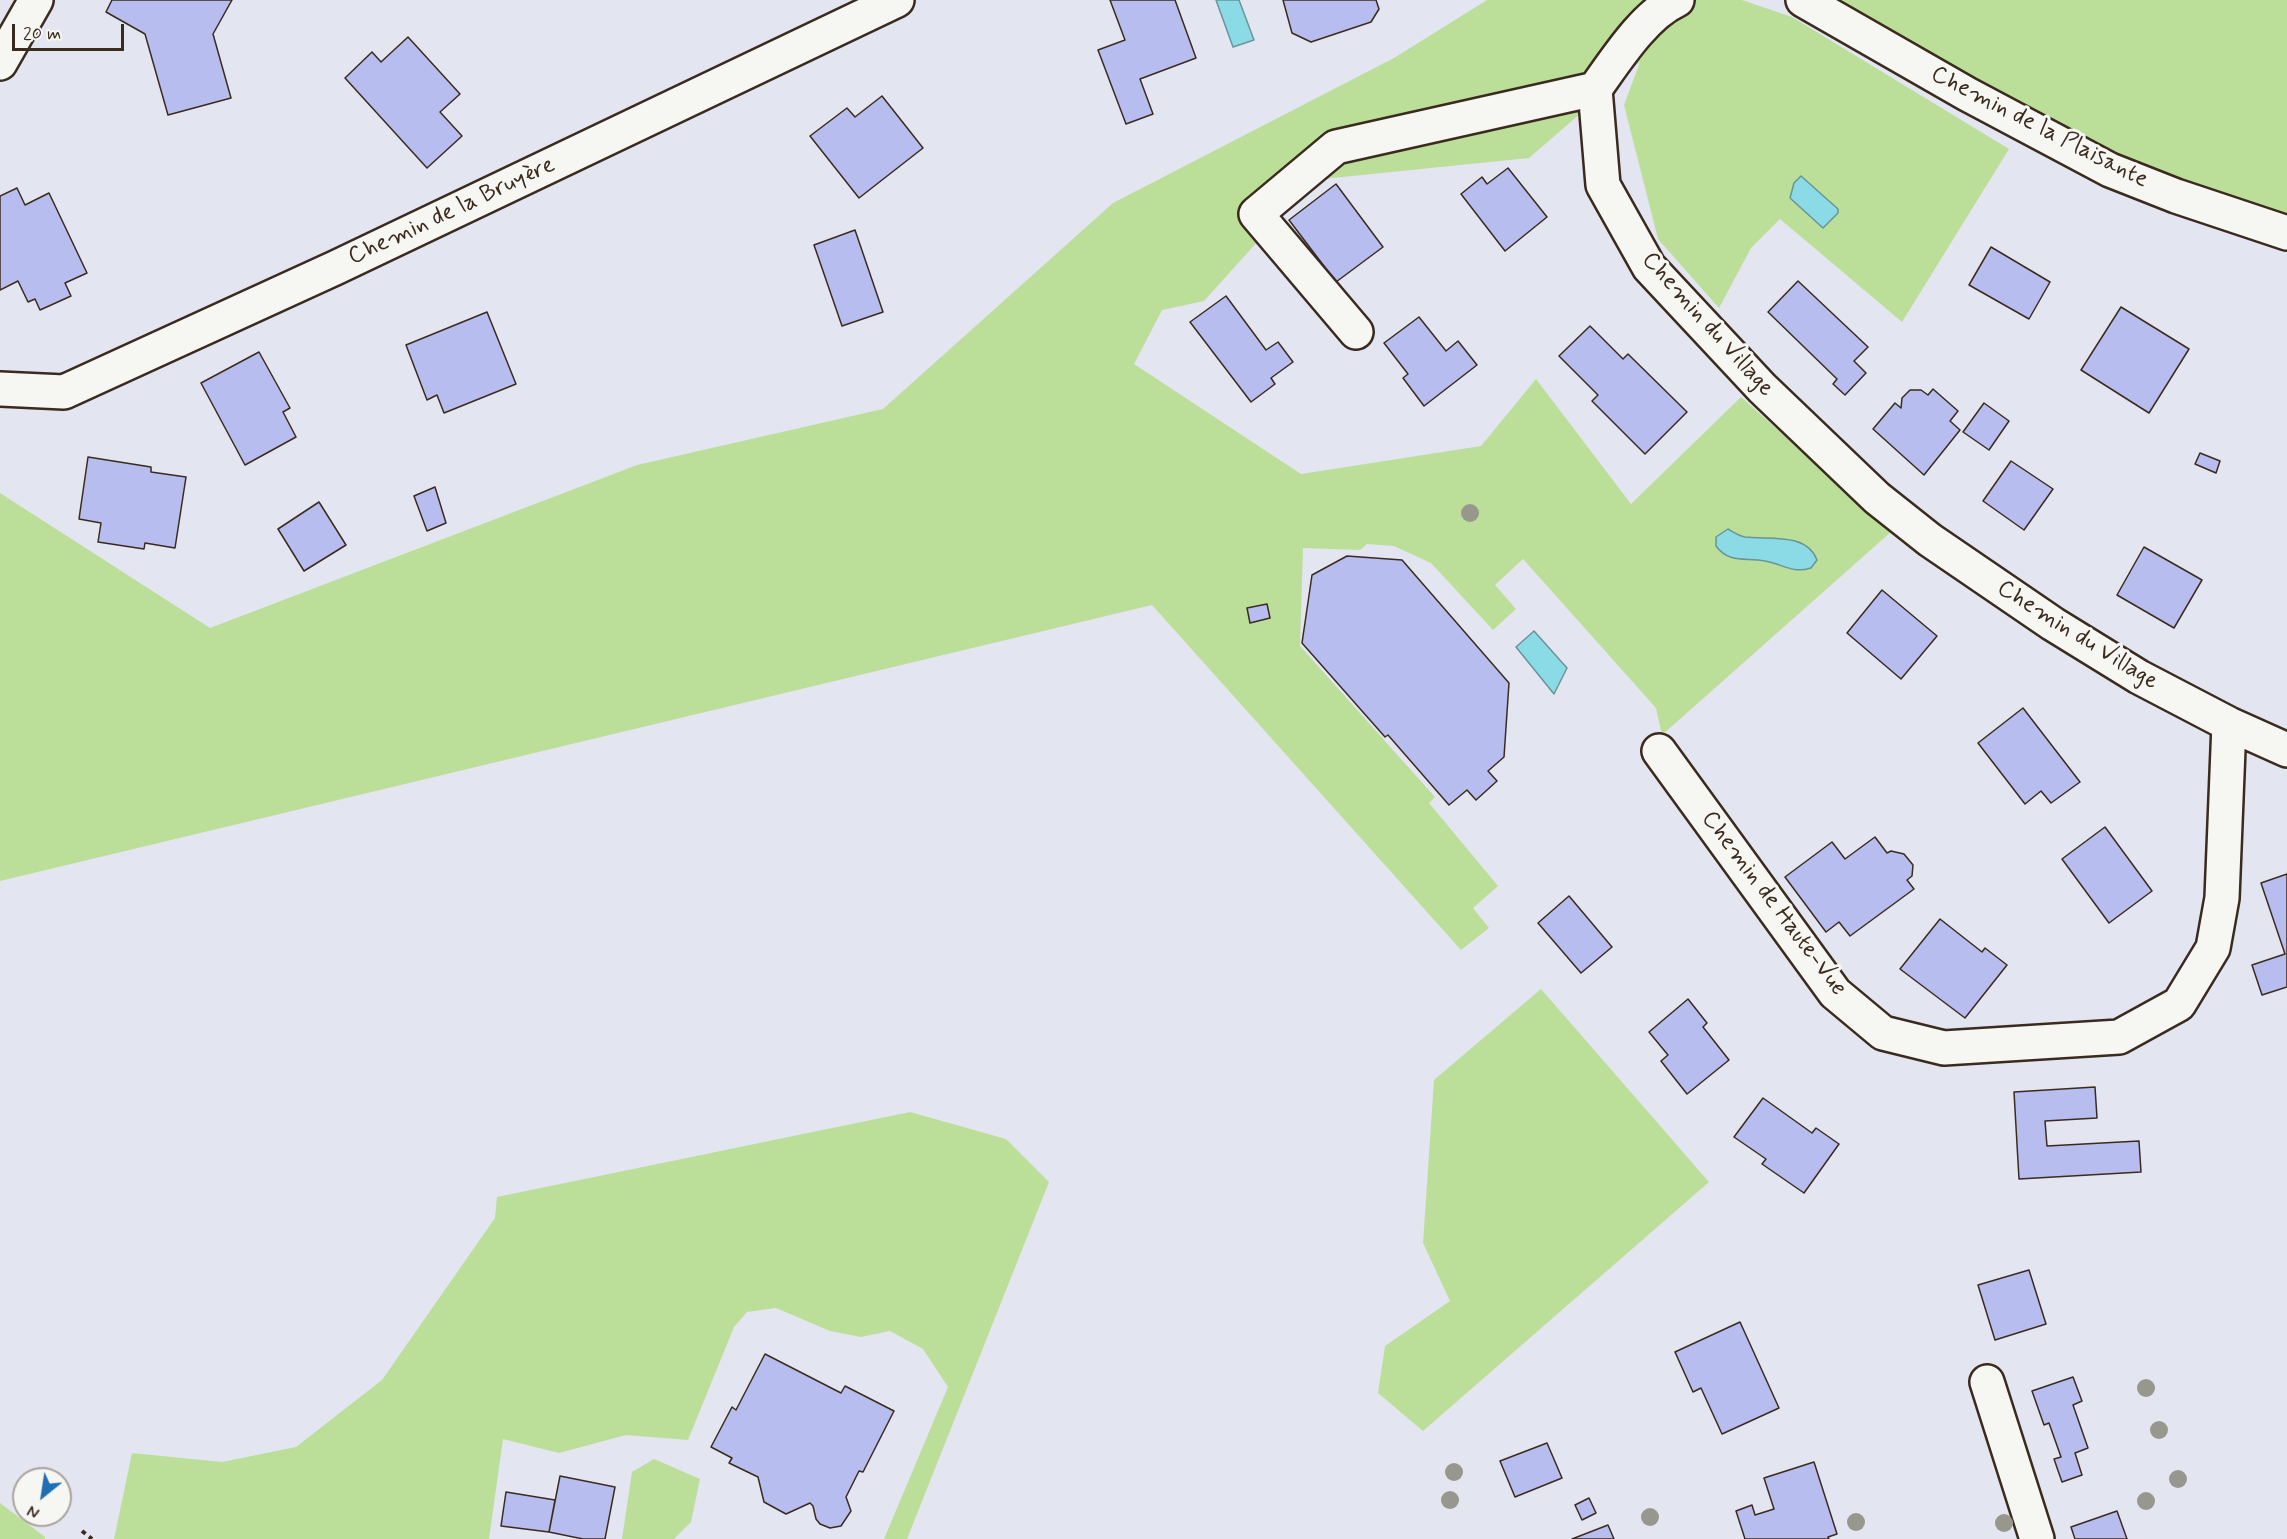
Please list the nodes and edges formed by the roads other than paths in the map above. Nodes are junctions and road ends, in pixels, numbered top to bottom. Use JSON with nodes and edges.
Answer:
{"nodes":[{"id":1,"x":36,"y":0,"type":"edge"},
{"id":2,"x":897,"y":0,"type":"edge"},
{"id":3,"x":1677,"y":0,"type":"edge"},
{"id":4,"x":1803,"y":0,"type":"edge"},
{"id":5,"x":0,"y":63,"type":"edge"},
{"id":6,"x":1595,"y":89,"type":"junction"},
{"id":7,"x":2287,"y":232,"type":"edge"},
{"id":8,"x":1356,"y":332,"type":"dead end"},
{"id":9,"x":0,"y":389,"type":"edge"},
{"id":10,"x":2229,"y":724,"type":"junction"},
{"id":11,"x":2287,"y":750,"type":"edge"},
{"id":12,"x":1659,"y":751,"type":"dead end"},
{"id":13,"x":1987,"y":1382,"type":"dead end"},
{"id":14,"x":2037,"y":1539,"type":"edge"}],
"edges":[{"from":1,"to":5,"type":"street"},
{"from":2,"to":9,"type":"street","name":"Chemin de la Bruyère"},
{"from":3,"to":6,"type":"street"},
{"from":4,"to":7,"type":"street","name":"Chemin de la Plaisante"},
{"from":6,"to":8,"type":"street"},
{"from":6,"to":10,"type":"street","name":"Chemin du Village"},
{"from":10,"to":11,"type":"street","name":"Chemin du Village"},
{"from":10,"to":12,"type":"street","name":"Chemin de Haute-Vue"},
{"from":13,"to":14,"type":"street"}]}
